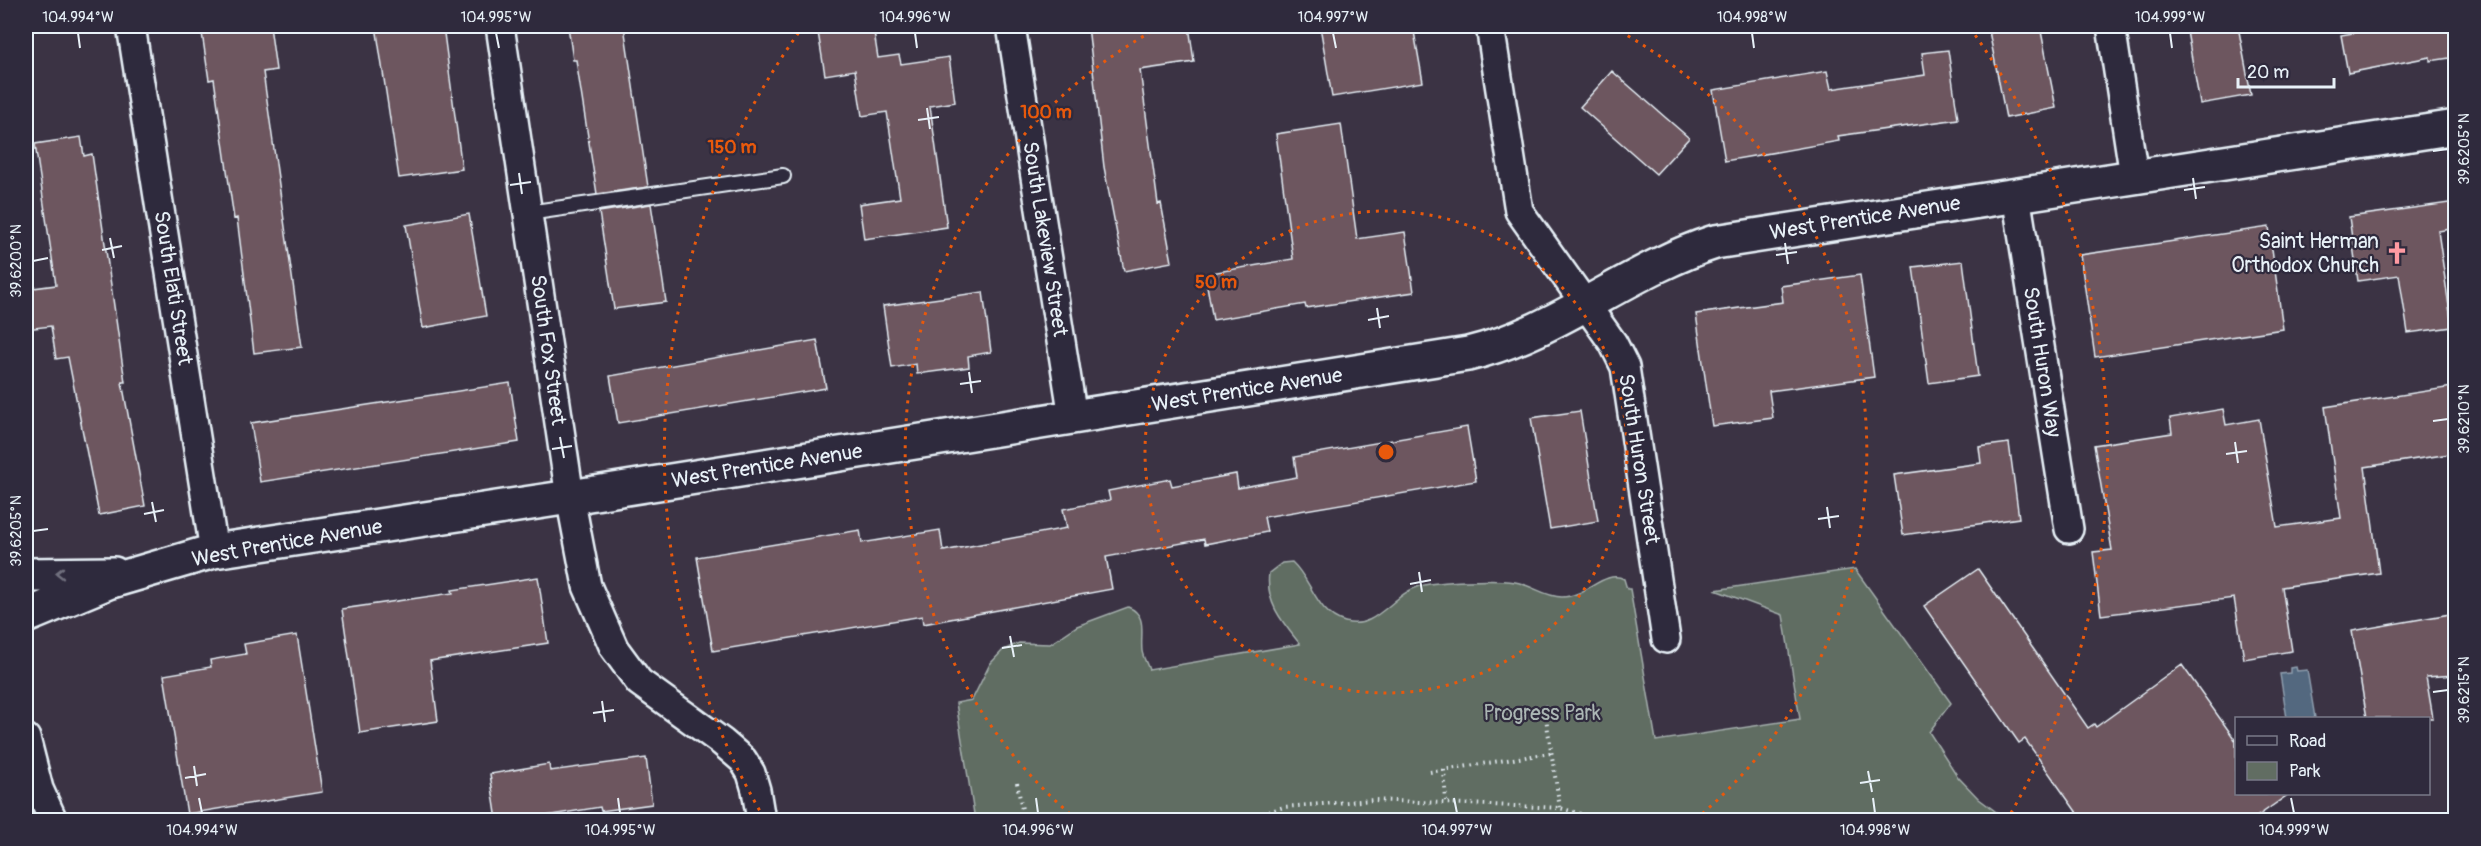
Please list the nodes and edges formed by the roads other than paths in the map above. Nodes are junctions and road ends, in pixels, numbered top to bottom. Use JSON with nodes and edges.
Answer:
{"nodes":[{"id":1,"x":131,"y":26,"type":"edge"},
{"id":2,"x":500,"y":26,"type":"edge"},
{"id":3,"x":1011,"y":26,"type":"edge"},
{"id":4,"x":1490,"y":26,"type":"edge"},
{"id":5,"x":2111,"y":26,"type":"edge"},
{"id":6,"x":2456,"y":127,"type":"edge"},
{"id":7,"x":783,"y":176,"type":"dead end"},
{"id":8,"x":2134,"y":176,"type":"junction"},
{"id":9,"x":2016,"y":195,"type":"junction"},
{"id":10,"x":528,"y":213,"type":"junction"},
{"id":11,"x":1586,"y":305,"type":"junction"},
{"id":12,"x":1073,"y":417,"type":"junction"},
{"id":13,"x":570,"y":498,"type":"junction"},
{"id":14,"x":2069,"y":529,"type":"dead end"},
{"id":15,"x":214,"y":551,"type":"junction"},
{"id":16,"x":26,"y":574,"type":"edge"},
{"id":17,"x":137,"y":574,"type":"junction"},
{"id":18,"x":26,"y":616,"type":"edge"},
{"id":19,"x":1666,"y":639,"type":"dead end"},
{"id":20,"x":26,"y":738,"type":"edge"},
{"id":21,"x":53,"y":820,"type":"edge"},
{"id":22,"x":761,"y":820,"type":"edge"}],
"edges":[{"from":1,"to":15,"type":"street","name":"South Elati Street"},
{"from":2,"to":10,"type":"street","name":"South Fox Street"},
{"from":3,"to":12,"type":"street","name":"South Lakeview Street"},
{"from":4,"to":11,"type":"street","name":"South Huron Street"},
{"from":5,"to":8,"type":"street"},
{"from":6,"to":8,"type":"street","name":"West Prentice Avenue"},
{"from":7,"to":10,"type":"lane"},
{"from":8,"to":9,"type":"street","name":"West Prentice Avenue"},
{"from":9,"to":11,"type":"street","name":"West Prentice Avenue"},
{"from":9,"to":14,"type":"street","name":"South Huron Way"},
{"from":10,"to":13,"type":"street","name":"South Fox Street"},
{"from":11,"to":12,"type":"street","name":"West Prentice Avenue"},
{"from":11,"to":19,"type":"street","name":"South Huron Street"},
{"from":12,"to":13,"type":"street","name":"West Prentice Avenue"},
{"from":13,"to":15,"type":"street","name":"West Prentice Avenue"},
{"from":13,"to":22,"type":"street","name":"South Fox Street"},
{"from":15,"to":17,"type":"street","name":"West Prentice Avenue"},
{"from":17,"to":16,"type":"street","one_way":true},
{"from":17,"to":18,"type":"street","name":"West Prentice Avenue"},
{"from":20,"to":21,"type":"street"}]}
